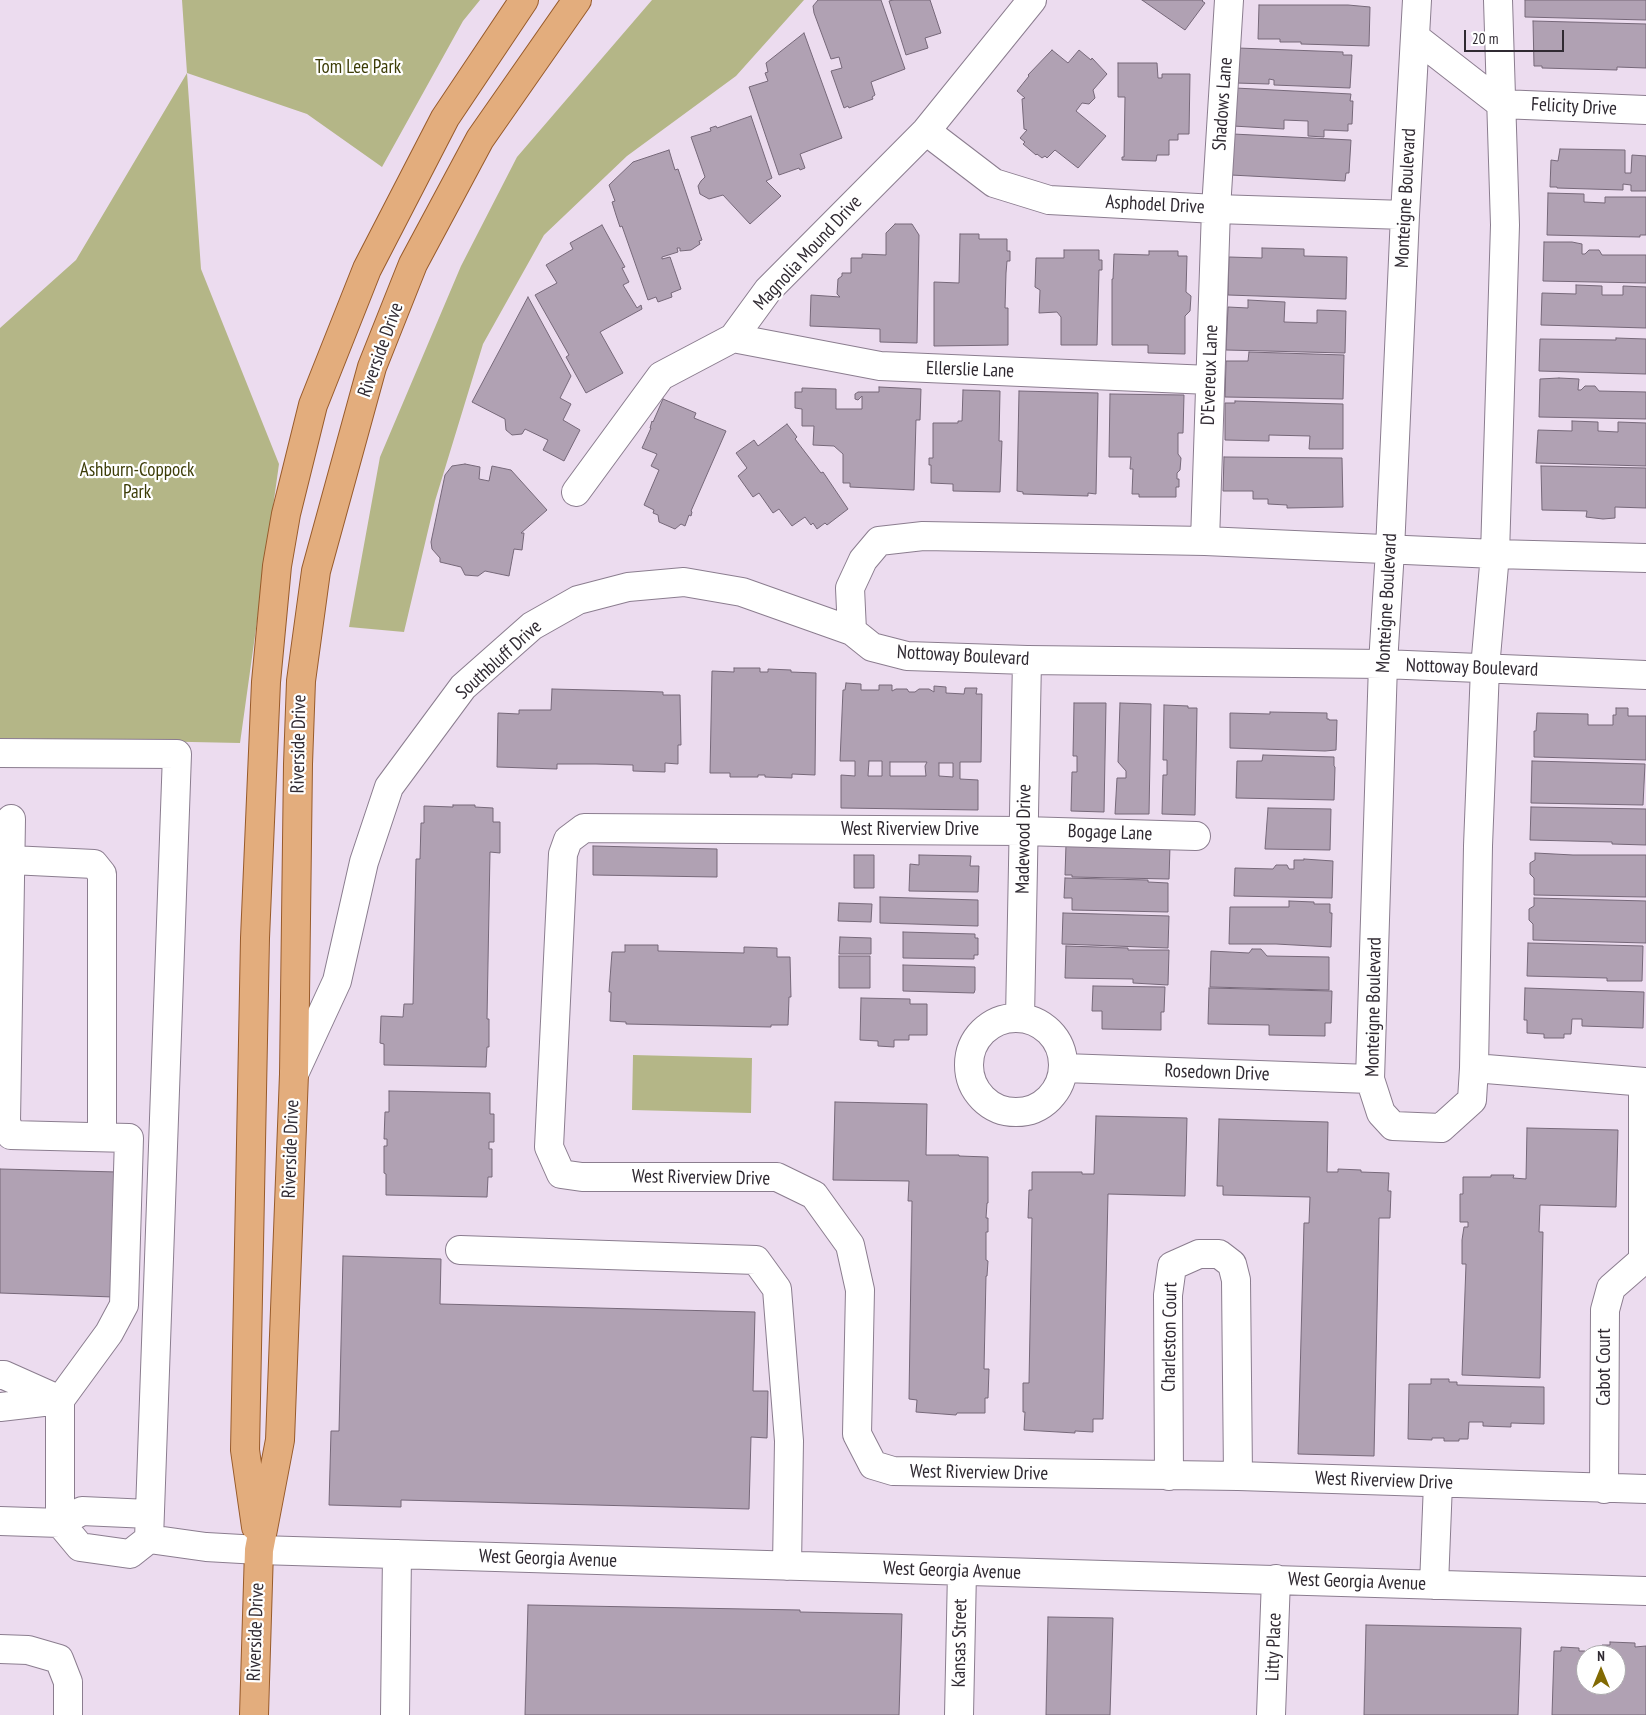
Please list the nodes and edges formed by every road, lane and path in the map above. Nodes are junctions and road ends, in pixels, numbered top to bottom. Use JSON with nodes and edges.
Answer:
{"nodes":[{"id":1,"x":524,"y":0,"type":"edge"},
{"id":2,"x":577,"y":0,"type":"edge"},
{"id":3,"x":1032,"y":0,"type":"edge"},
{"id":4,"x":1229,"y":0,"type":"edge"},
{"id":5,"x":1418,"y":0,"type":"edge"},
{"id":6,"x":1498,"y":0,"type":"edge"},
{"id":7,"x":1415,"y":37,"type":"junction"},
{"id":8,"x":1502,"y":104,"type":"junction"},
{"id":9,"x":1646,"y":110,"type":"edge"},
{"id":10,"x":926,"y":131,"type":"junction"},
{"id":11,"x":1216,"y":209,"type":"junction"},
{"id":12,"x":1405,"y":215,"type":"junction"},
{"id":13,"x":733,"y":338,"type":"junction"},
{"id":14,"x":1210,"y":380,"type":"junction"},
{"id":15,"x":576,"y":492,"type":"dead end"},
{"id":16,"x":1204,"y":541,"type":"junction"},
{"id":17,"x":1390,"y":550,"type":"junction"},
{"id":18,"x":1495,"y":554,"type":"junction"},
{"id":19,"x":1646,"y":558,"type":"edge"},
{"id":20,"x":852,"y":631,"type":"junction"},
{"id":21,"x":1028,"y":660,"type":"junction"},
{"id":22,"x":1383,"y":664,"type":"junction"},
{"id":23,"x":1485,"y":668,"type":"junction"},
{"id":24,"x":1646,"y":675,"type":"edge"},
{"id":25,"x":0,"y":752,"type":"edge"},
{"id":26,"x":11,"y":819,"type":"dead end"},
{"id":27,"x":1023,"y":831,"type":"junction"},
{"id":28,"x":1196,"y":836,"type":"dead end"},
{"id":29,"x":10,"y":860,"type":"junction"},
{"id":30,"x":1020,"y":1018,"type":"junction"},
{"id":31,"x":1064,"y":1068,"type":"junction"},
{"id":32,"x":1474,"y":1068,"type":"junction"},
{"id":33,"x":294,"y":1074,"type":"junction"},
{"id":34,"x":1370,"y":1078,"type":"junction"},
{"id":35,"x":1645,"y":1082,"type":"edge"},
{"id":36,"x":102,"y":1137,"type":"junction"},
{"id":37,"x":460,"y":1250,"type":"dead end"},
{"id":38,"x":1645,"y":1262,"type":"edge"},
{"id":39,"x":0,"y":1375,"type":"edge"},
{"id":40,"x":60,"y":1400,"type":"junction"},
{"id":41,"x":0,"y":1407,"type":"edge"},
{"id":42,"x":1169,"y":1476,"type":"junction"},
{"id":43,"x":1238,"y":1476,"type":"junction"},
{"id":44,"x":1438,"y":1483,"type":"junction"},
{"id":45,"x":1610,"y":1489,"type":"junction"},
{"id":46,"x":1646,"y":1490,"type":"edge"},
{"id":47,"x":0,"y":1521,"type":"edge"},
{"id":48,"x":60,"y":1523,"type":"junction"},
{"id":49,"x":149,"y":1526,"type":"junction"},
{"id":50,"x":259,"y":1550,"type":"junction"},
{"id":51,"x":397,"y":1554,"type":"junction"},
{"id":52,"x":787,"y":1566,"type":"junction"},
{"id":53,"x":962,"y":1571,"type":"junction"},
{"id":54,"x":1276,"y":1579,"type":"junction"},
{"id":55,"x":1434,"y":1585,"type":"junction"},
{"id":56,"x":1646,"y":1591,"type":"edge"},
{"id":57,"x":0,"y":1649,"type":"edge"},
{"id":58,"x":68,"y":1715,"type":"edge"},
{"id":59,"x":254,"y":1715,"type":"edge"},
{"id":60,"x":394,"y":1715,"type":"edge"},
{"id":61,"x":959,"y":1715,"type":"edge"},
{"id":62,"x":1271,"y":1715,"type":"edge"}],
"edges":[{"from":1,"to":50,"type":"main road","name":"Riverside Drive"},
{"from":2,"to":33,"type":"main road","name":"Riverside Drive"},
{"from":3,"to":10,"type":"street","name":"Magnolia Mound Drive"},
{"from":4,"to":11,"type":"street","name":"Shadows Lane"},
{"from":5,"to":7,"type":"street","name":"Monteigne Boulevard"},
{"from":6,"to":8,"type":"street","name":"Monteigne Boulevard"},
{"from":7,"to":8,"type":"street"},
{"from":7,"to":12,"type":"street","name":"Monteigne Boulevard"},
{"from":8,"to":9,"type":"street","name":"Felicity Drive"},
{"from":8,"to":18,"type":"street","name":"Monteigne Boulevard"},
{"from":10,"to":11,"type":"street","name":"Asphodel Drive"},
{"from":10,"to":13,"type":"street","name":"Magnolia Mound Drive"},
{"from":11,"to":12,"type":"street","name":"Asphodel Drive"},
{"from":11,"to":14,"type":"street","name":"D'Evereux Lane"},
{"from":12,"to":17,"type":"street","name":"Monteigne Boulevard"},
{"from":13,"to":14,"type":"street","name":"Ellerslie Lane"},
{"from":13,"to":15,"type":"street","name":"Magnolia Mound Drive"},
{"from":14,"to":16,"type":"street","name":"D'Evereux Lane"},
{"from":16,"to":17,"type":"street"},
{"from":16,"to":20,"type":"street"},
{"from":17,"to":18,"type":"street"},
{"from":17,"to":22,"type":"street","name":"Monteigne Boulevard"},
{"from":18,"to":19,"type":"street"},
{"from":18,"to":23,"type":"street","name":"Monteigne Boulevard"},
{"from":20,"to":21,"type":"street","name":"Nottoway Boulevard"},
{"from":20,"to":33,"type":"street","name":"Southbluff Drive"},
{"from":21,"to":22,"type":"street","name":"Nottoway Boulevard"},
{"from":21,"to":27,"type":"street","name":"Madewood Drive"},
{"from":22,"to":23,"type":"street","name":"Nottoway Boulevard"},
{"from":22,"to":34,"type":"street","name":"Monteigne Boulevard"},
{"from":23,"to":24,"type":"street","name":"Nottoway Boulevard"},
{"from":23,"to":32,"type":"street","name":"Monteigne Boulevard"},
{"from":25,"to":49,"type":"street"},
{"from":26,"to":29,"type":"street"},
{"from":27,"to":28,"type":"street","name":"Bogage Lane"},
{"from":27,"to":30,"type":"street","name":"Madewood Drive"},
{"from":27,"to":42,"type":"street","name":"West Riverview Drive"},
{"from":29,"to":36,"type":"street"},
{"from":29,"to":36,"type":"street"},
{"from":30,"to":31,"type":"street"},
{"from":30,"to":31,"type":"street"},
{"from":31,"to":34,"type":"street","name":"Rosedown Drive"},
{"from":32,"to":34,"type":"street","name":"Monteigne Boulevard"},
{"from":32,"to":35,"type":"street"},
{"from":33,"to":50,"type":"main road","name":"Riverside Drive"},
{"from":35,"to":38,"type":"street","name":"Cabot Court"},
{"from":36,"to":40,"type":"street"},
{"from":37,"to":52,"type":"street"},
{"from":38,"to":45,"type":"street","name":"Cabot Court"},
{"from":39,"to":40,"type":"street"},
{"from":40,"to":41,"type":"street"},
{"from":40,"to":48,"type":"street"},
{"from":42,"to":43,"type":"street","name":"West Riverview Drive"},
{"from":42,"to":43,"type":"street","name":"Charleston Court"},
{"from":43,"to":44,"type":"street","name":"West Riverview Drive"},
{"from":44,"to":45,"type":"street","name":"West Riverview Drive"},
{"from":44,"to":55,"type":"street"},
{"from":45,"to":46,"type":"street","name":"West Riverview Drive"},
{"from":47,"to":48,"type":"street"},
{"from":48,"to":49,"type":"street","name":"West Georgia Avenue"},
{"from":48,"to":49,"type":"street"},
{"from":49,"to":50,"type":"street","name":"West Georgia Avenue"},
{"from":50,"to":51,"type":"street","name":"West Georgia Avenue"},
{"from":50,"to":59,"type":"main road","name":"Riverside Drive"},
{"from":51,"to":52,"type":"street","name":"West Georgia Avenue"},
{"from":51,"to":60,"type":"street"},
{"from":52,"to":53,"type":"street","name":"West Georgia Avenue"},
{"from":53,"to":54,"type":"street","name":"West Georgia Avenue"},
{"from":53,"to":61,"type":"street","name":"Kansas Street"},
{"from":54,"to":55,"type":"street","name":"West Georgia Avenue"},
{"from":54,"to":62,"type":"street","name":"Litty Place"},
{"from":55,"to":56,"type":"street","name":"West Georgia Avenue"},
{"from":57,"to":58,"type":"street"}]}
